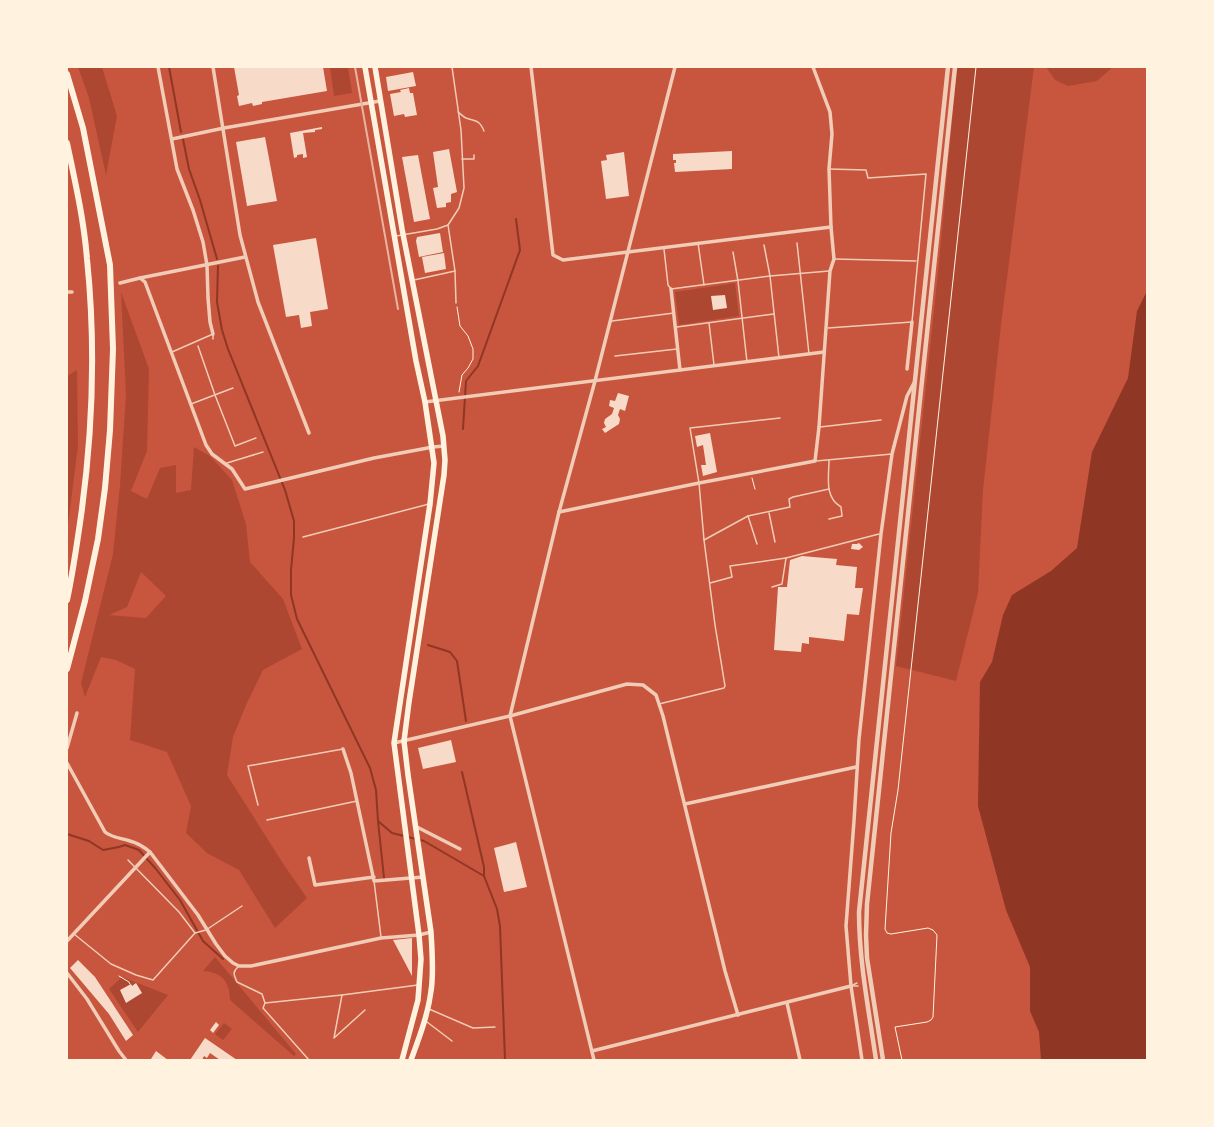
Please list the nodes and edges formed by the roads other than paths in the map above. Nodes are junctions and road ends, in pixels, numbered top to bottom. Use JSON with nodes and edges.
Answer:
{"nodes":[{"id":1,"x":158,"y":67,"type":"edge"},
{"id":2,"x":213,"y":67,"type":"edge"},
{"id":3,"x":365,"y":67,"type":"edge"},
{"id":4,"x":375,"y":67,"type":"edge"},
{"id":5,"x":452,"y":67,"type":"edge"},
{"id":6,"x":530,"y":67,"type":"edge"},
{"id":7,"x":675,"y":67,"type":"edge"},
{"id":8,"x":813,"y":67,"type":"edge"},
{"id":9,"x":948,"y":67,"type":"edge"},
{"id":10,"x":955,"y":67,"type":"edge"},
{"id":11,"x":67,"y":74,"type":"edge"},
{"id":12,"x":380,"y":101,"type":"junction"},
{"id":13,"x":372,"y":103,"type":"junction"},
{"id":14,"x":458,"y":112,"type":"junction"},
{"id":15,"x":224,"y":128,"type":"junction"},
{"id":16,"x":484,"y":131,"type":"dead end"},
{"id":17,"x":172,"y":139,"type":"junction"},
{"id":18,"x":67,"y":143,"type":"edge"},
{"id":19,"x":474,"y":155,"type":"dead end"},
{"id":20,"x":462,"y":159,"type":"junction"},
{"id":21,"x":829,"y":169,"type":"junction"},
{"id":22,"x":448,"y":225,"type":"junction"},
{"id":23,"x":831,"y":227,"type":"junction"},
{"id":24,"x":404,"y":234,"type":"junction"},
{"id":25,"x":395,"y":236,"type":"junction"},
{"id":26,"x":797,"y":243,"type":"dead end"},
{"id":27,"x":698,"y":244,"type":"junction"},
{"id":28,"x":764,"y":245,"type":"dead end"},
{"id":29,"x":664,"y":248,"type":"junction"},
{"id":30,"x":628,"y":252,"type":"junction"},
{"id":31,"x":733,"y":252,"type":"dead end"},
{"id":32,"x":246,"y":257,"type":"junction"},
{"id":33,"x":834,"y":259,"type":"junction"},
{"id":34,"x":916,"y":261,"type":"junction"},
{"id":35,"x":207,"y":265,"type":"junction"},
{"id":36,"x":455,"y":271,"type":"junction"},
{"id":37,"x":830,"y":271,"type":"junction"},
{"id":38,"x":801,"y":273,"type":"junction"},
{"id":39,"x":770,"y":276,"type":"junction"},
{"id":40,"x":140,"y":278,"type":"junction"},
{"id":41,"x":412,"y":281,"type":"junction"},
{"id":42,"x":738,"y":281,"type":"junction"},
{"id":43,"x":120,"y":283,"type":"dead end"},
{"id":44,"x":704,"y":285,"type":"junction"},
{"id":45,"x":671,"y":289,"type":"junction"},
{"id":46,"x":67,"y":292,"type":"edge"},
{"id":47,"x":72,"y":292,"type":"dead end"},
{"id":48,"x":456,"y":302,"type":"road end"},
{"id":49,"x":674,"y":313,"type":"junction"},
{"id":50,"x":774,"y":314,"type":"junction"},
{"id":51,"x":741,"y":319,"type":"junction"},
{"id":52,"x":610,"y":321,"type":"junction"},
{"id":53,"x":912,"y":322,"type":"junction"},
{"id":54,"x":709,"y":323,"type":"junction"},
{"id":55,"x":675,"y":328,"type":"junction"},
{"id":56,"x":826,"y":328,"type":"junction"},
{"id":57,"x":213,"y":334,"type":"junction"},
{"id":58,"x":213,"y":339,"type":"dead end"},
{"id":59,"x":198,"y":346,"type":"dead end"},
{"id":60,"x":677,"y":349,"type":"junction"},
{"id":61,"x":171,"y":352,"type":"junction"},
{"id":62,"x":824,"y":352,"type":"junction"},
{"id":63,"x":809,"y":354,"type":"junction"},
{"id":64,"x":615,"y":356,"type":"dead end"},
{"id":65,"x":780,"y":358,"type":"junction"},
{"id":66,"x":747,"y":362,"type":"junction"},
{"id":67,"x":714,"y":366,"type":"junction"},
{"id":68,"x":680,"y":370,"type":"junction"},
{"id":69,"x":907,"y":370,"type":"dead end"},
{"id":70,"x":595,"y":381,"type":"junction"},
{"id":71,"x":915,"y":382,"type":"junction"},
{"id":72,"x":233,"y":388,"type":"dead end"},
{"id":73,"x":215,"y":395,"type":"junction"},
{"id":74,"x":436,"y":401,"type":"junction"},
{"id":75,"x":426,"y":402,"type":"junction"},
{"id":76,"x":191,"y":404,"type":"junction"},
{"id":77,"x":780,"y":418,"type":"dead end"},
{"id":78,"x":881,"y":420,"type":"dead end"},
{"id":79,"x":820,"y":427,"type":"junction"},
{"id":80,"x":308,"y":433,"type":"dead end"},
{"id":81,"x":256,"y":438,"type":"dead end"},
{"id":82,"x":444,"y":446,"type":"junction"},
{"id":83,"x":433,"y":447,"type":"junction"},
{"id":84,"x":263,"y":452,"type":"dead end"},
{"id":85,"x":892,"y":454,"type":"junction"},
{"id":86,"x":830,"y":460,"type":"junction"},
{"id":87,"x":815,"y":462,"type":"junction"},
{"id":88,"x":226,"y":464,"type":"junction"},
{"id":89,"x":699,"y":483,"type":"junction"},
{"id":90,"x":829,"y":488,"type":"junction"},
{"id":91,"x":430,"y":504,"type":"junction"},
{"id":92,"x":559,"y":512,"type":"junction"},
{"id":93,"x":769,"y":512,"type":"junction"},
{"id":94,"x":748,"y":516,"type":"junction"},
{"id":95,"x":829,"y":519,"type":"dead end"},
{"id":96,"x":881,"y":534,"type":"junction"},
{"id":97,"x":303,"y":537,"type":"dead end"},
{"id":98,"x":704,"y":540,"type":"junction"},
{"id":99,"x":774,"y":542,"type":"dead end"},
{"id":100,"x":757,"y":544,"type":"dead end"},
{"id":101,"x":786,"y":558,"type":"junction"},
{"id":102,"x":710,"y":583,"type":"junction"},
{"id":103,"x":772,"y":587,"type":"dead end"},
{"id":104,"x":67,"y":599,"type":"edge"},
{"id":105,"x":67,"y":669,"type":"edge"},
{"id":106,"x":659,"y":704,"type":"junction"},
{"id":107,"x":77,"y":714,"type":"dead end"},
{"id":108,"x":510,"y":716,"type":"junction"},
{"id":109,"x":404,"y":741,"type":"junction"},
{"id":110,"x":394,"y":743,"type":"junction"},
{"id":111,"x":67,"y":748,"type":"edge"},
{"id":112,"x":343,"y":749,"type":"joint"},
{"id":113,"x":67,"y":763,"type":"edge"},
{"id":114,"x":856,"y":767,"type":"junction"},
{"id":115,"x":357,"y":802,"type":"junction"},
{"id":116,"x":685,"y":804,"type":"junction"},
{"id":117,"x":258,"y":805,"type":"dead end"},
{"id":118,"x":267,"y":820,"type":"dead end"},
{"id":119,"x":415,"y":826,"type":"junction"},
{"id":120,"x":460,"y":849,"type":"dead end"},
{"id":121,"x":150,"y":852,"type":"junction"},
{"id":122,"x":309,"y":858,"type":"dead end"},
{"id":123,"x":128,"y":860,"type":"dead end"},
{"id":124,"x":135,"y":868,"type":"junction"},
{"id":125,"x":423,"y":876,"type":"junction"},
{"id":126,"x":412,"y":878,"type":"junction"},
{"id":127,"x":374,"y":879,"type":"junction"},
{"id":128,"x":242,"y":906,"type":"dead end"},
{"id":129,"x":206,"y":930,"type":"junction"},
{"id":130,"x":431,"y":932,"type":"junction"},
{"id":131,"x":195,"y":933,"type":"junction"},
{"id":132,"x":74,"y":934,"type":"junction"},
{"id":133,"x":419,"y":935,"type":"junction"},
{"id":134,"x":381,"y":938,"type":"junction"},
{"id":135,"x":67,"y":941,"type":"edge"},
{"id":136,"x":239,"y":966,"type":"junction"},
{"id":137,"x":67,"y":973,"type":"edge"},
{"id":138,"x":857,"y":983,"type":"dead end"},
{"id":139,"x":419,"y":985,"type":"junction"},
{"id":140,"x":851,"y":986,"type":"junction"},
{"id":141,"x":858,"y":986,"type":"dead end"},
{"id":142,"x":342,"y":996,"type":"junction"},
{"id":143,"x":265,"y":1003,"type":"junction"},
{"id":144,"x":787,"y":1003,"type":"junction"},
{"id":145,"x":428,"y":1008,"type":"junction"},
{"id":146,"x":365,"y":1010,"type":"dead end"},
{"id":147,"x":738,"y":1015,"type":"junction"},
{"id":148,"x":424,"y":1020,"type":"junction"},
{"id":149,"x":495,"y":1027,"type":"dead end"},
{"id":150,"x":452,"y":1042,"type":"dead end"},
{"id":151,"x":592,"y":1051,"type":"junction"},
{"id":152,"x":126,"y":1060,"type":"edge"},
{"id":153,"x":309,"y":1060,"type":"edge"},
{"id":154,"x":402,"y":1060,"type":"edge"},
{"id":155,"x":411,"y":1060,"type":"edge"},
{"id":156,"x":594,"y":1060,"type":"edge"},
{"id":157,"x":800,"y":1060,"type":"edge"},
{"id":158,"x":862,"y":1060,"type":"edge"},
{"id":159,"x":876,"y":1060,"type":"edge"},
{"id":160,"x":883,"y":1060,"type":"edge"}],
"edges":[{"from":1,"to":17,"type":"street"},
{"from":2,"to":15,"type":"street"},
{"from":3,"to":13,"type":"main road"},
{"from":4,"to":12,"type":"main road"},
{"from":5,"to":14,"type":"lane"},
{"from":6,"to":30,"type":"street"},
{"from":7,"to":30,"type":"street"},
{"from":8,"to":21,"type":"street"},
{"from":9,"to":71,"type":"street"},
{"from":10,"to":160,"type":"street"},
{"from":11,"to":105,"type":"highway"},
{"from":12,"to":13,"type":"street"},
{"from":12,"to":24,"type":"main road"},
{"from":13,"to":15,"type":"street"},
{"from":13,"to":25,"type":"main road"},
{"from":14,"to":16,"type":"lane"},
{"from":14,"to":20,"type":"lane"},
{"from":15,"to":17,"type":"street"},
{"from":15,"to":32,"type":"street"},
{"from":17,"to":35,"type":"street"},
{"from":18,"to":104,"type":"highway"},
{"from":19,"to":20,"type":"lane"},
{"from":20,"to":22,"type":"lane"},
{"from":21,"to":23,"type":"street"},
{"from":21,"to":34,"type":"lane"},
{"from":22,"to":24,"type":"lane"},
{"from":22,"to":36,"type":"lane"},
{"from":23,"to":27,"type":"street"},
{"from":23,"to":33,"type":"street"},
{"from":24,"to":25,"type":"lane"},
{"from":24,"to":41,"type":"main road"},
{"from":25,"to":75,"type":"main road"},
{"from":26,"to":38,"type":"lane"},
{"from":27,"to":29,"type":"street"},
{"from":27,"to":44,"type":"lane"},
{"from":28,"to":39,"type":"lane"},
{"from":29,"to":30,"type":"street"},
{"from":29,"to":45,"type":"lane"},
{"from":30,"to":52,"type":"street"},
{"from":31,"to":42,"type":"lane"},
{"from":32,"to":35,"type":"street"},
{"from":32,"to":80,"type":"street"},
{"from":33,"to":34,"type":"lane"},
{"from":33,"to":37,"type":"street"},
{"from":34,"to":53,"type":"lane"},
{"from":35,"to":40,"type":"street"},
{"from":35,"to":57,"type":"street"},
{"from":36,"to":41,"type":"lane"},
{"from":36,"to":48,"type":"lane"},
{"from":37,"to":38,"type":"lane"},
{"from":37,"to":56,"type":"street"},
{"from":38,"to":39,"type":"lane"},
{"from":38,"to":63,"type":"lane"},
{"from":39,"to":42,"type":"lane"},
{"from":39,"to":50,"type":"lane"},
{"from":40,"to":43,"type":"street"},
{"from":40,"to":61,"type":"street"},
{"from":41,"to":74,"type":"main road"},
{"from":42,"to":44,"type":"lane"},
{"from":42,"to":51,"type":"lane"},
{"from":44,"to":45,"type":"lane"},
{"from":45,"to":49,"type":"street"},
{"from":46,"to":47,"type":"street"},
{"from":49,"to":52,"type":"lane"},
{"from":49,"to":55,"type":"street"},
{"from":50,"to":51,"type":"lane"},
{"from":50,"to":65,"type":"lane"},
{"from":51,"to":54,"type":"lane"},
{"from":51,"to":66,"type":"lane"},
{"from":52,"to":70,"type":"street"},
{"from":53,"to":56,"type":"lane"},
{"from":53,"to":69,"type":"street"},
{"from":54,"to":55,"type":"lane"},
{"from":54,"to":67,"type":"lane"},
{"from":55,"to":60,"type":"street"},
{"from":56,"to":62,"type":"street"},
{"from":57,"to":58,"type":"lane"},
{"from":57,"to":61,"type":"lane"},
{"from":59,"to":73,"type":"lane"},
{"from":60,"to":64,"type":"lane"},
{"from":60,"to":68,"type":"street"},
{"from":61,"to":76,"type":"street"},
{"from":62,"to":63,"type":"street"},
{"from":62,"to":79,"type":"street"},
{"from":63,"to":65,"type":"street"},
{"from":65,"to":66,"type":"street"},
{"from":66,"to":67,"type":"street"},
{"from":67,"to":68,"type":"street"},
{"from":68,"to":70,"type":"street"},
{"from":70,"to":74,"type":"street"},
{"from":70,"to":92,"type":"street"},
{"from":71,"to":85,"type":"street"},
{"from":71,"to":159,"type":"street"},
{"from":72,"to":73,"type":"lane"},
{"from":73,"to":76,"type":"lane"},
{"from":73,"to":81,"type":"lane"},
{"from":74,"to":75,"type":"street"},
{"from":74,"to":82,"type":"main road"},
{"from":75,"to":83,"type":"main road"},
{"from":76,"to":88,"type":"street"},
{"from":77,"to":89,"type":"lane"},
{"from":78,"to":79,"type":"lane"},
{"from":79,"to":87,"type":"street"},
{"from":82,"to":83,"type":"street"},
{"from":82,"to":109,"type":"main road"},
{"from":83,"to":88,"type":"street"},
{"from":83,"to":91,"type":"main road"},
{"from":84,"to":88,"type":"lane"},
{"from":85,"to":86,"type":"lane"},
{"from":85,"to":96,"type":"street"},
{"from":86,"to":87,"type":"lane"},
{"from":86,"to":90,"type":"lane"},
{"from":87,"to":89,"type":"street"},
{"from":89,"to":92,"type":"street"},
{"from":89,"to":98,"type":"lane"},
{"from":90,"to":93,"type":"lane"},
{"from":90,"to":95,"type":"lane"},
{"from":91,"to":97,"type":"lane"},
{"from":91,"to":110,"type":"main road"},
{"from":92,"to":108,"type":"street"},
{"from":93,"to":94,"type":"lane"},
{"from":93,"to":99,"type":"lane"},
{"from":94,"to":98,"type":"lane"},
{"from":94,"to":100,"type":"lane"},
{"from":96,"to":101,"type":"lane"},
{"from":96,"to":114,"type":"street"},
{"from":98,"to":102,"type":"lane"},
{"from":101,"to":102,"type":"lane"},
{"from":101,"to":103,"type":"lane"},
{"from":102,"to":106,"type":"lane"},
{"from":106,"to":108,"type":"street"},
{"from":106,"to":116,"type":"street"},
{"from":107,"to":111,"type":"street"},
{"from":108,"to":109,"type":"street"},
{"from":108,"to":151,"type":"street"},
{"from":109,"to":110,"type":"street"},
{"from":109,"to":119,"type":"main road"},
{"from":110,"to":126,"type":"main road"},
{"from":112,"to":115,"type":"street"},
{"from":112,"to":117,"type":"lane"},
{"from":113,"to":121,"type":"street"},
{"from":114,"to":116,"type":"street"},
{"from":114,"to":140,"type":"street"},
{"from":115,"to":118,"type":"lane"},
{"from":115,"to":127,"type":"street"},
{"from":116,"to":147,"type":"street"},
{"from":119,"to":120,"type":"street"},
{"from":119,"to":125,"type":"main road"},
{"from":121,"to":124,"type":"street"},
{"from":121,"to":129,"type":"street"},
{"from":122,"to":127,"type":"street"},
{"from":123,"to":124,"type":"lane"},
{"from":124,"to":131,"type":"lane"},
{"from":124,"to":132,"type":"street"},
{"from":125,"to":126,"type":"street"},
{"from":125,"to":130,"type":"main road"},
{"from":126,"to":127,"type":"street"},
{"from":126,"to":133,"type":"main road"},
{"from":127,"to":134,"type":"lane"},
{"from":128,"to":129,"type":"lane"},
{"from":129,"to":131,"type":"lane"},
{"from":129,"to":136,"type":"street"},
{"from":130,"to":133,"type":"street"},
{"from":130,"to":145,"type":"main road"},
{"from":131,"to":132,"type":"lane"},
{"from":132,"to":135,"type":"street"},
{"from":133,"to":134,"type":"street"},
{"from":133,"to":139,"type":"main road"},
{"from":134,"to":136,"type":"street"},
{"from":136,"to":143,"type":"lane"},
{"from":137,"to":152,"type":"street"},
{"from":138,"to":140,"type":"lane"},
{"from":139,"to":142,"type":"lane"},
{"from":139,"to":154,"type":"main road"},
{"from":140,"to":141,"type":"lane"},
{"from":140,"to":144,"type":"street"},
{"from":140,"to":158,"type":"street"},
{"from":142,"to":143,"type":"lane"},
{"from":142,"to":146,"type":"lane"},
{"from":143,"to":153,"type":"lane"},
{"from":144,"to":147,"type":"street"},
{"from":144,"to":157,"type":"street"},
{"from":145,"to":148,"type":"main road"},
{"from":145,"to":149,"type":"lane"},
{"from":147,"to":151,"type":"street"},
{"from":148,"to":150,"type":"lane"},
{"from":148,"to":155,"type":"main road"},
{"from":151,"to":156,"type":"street"}]}
